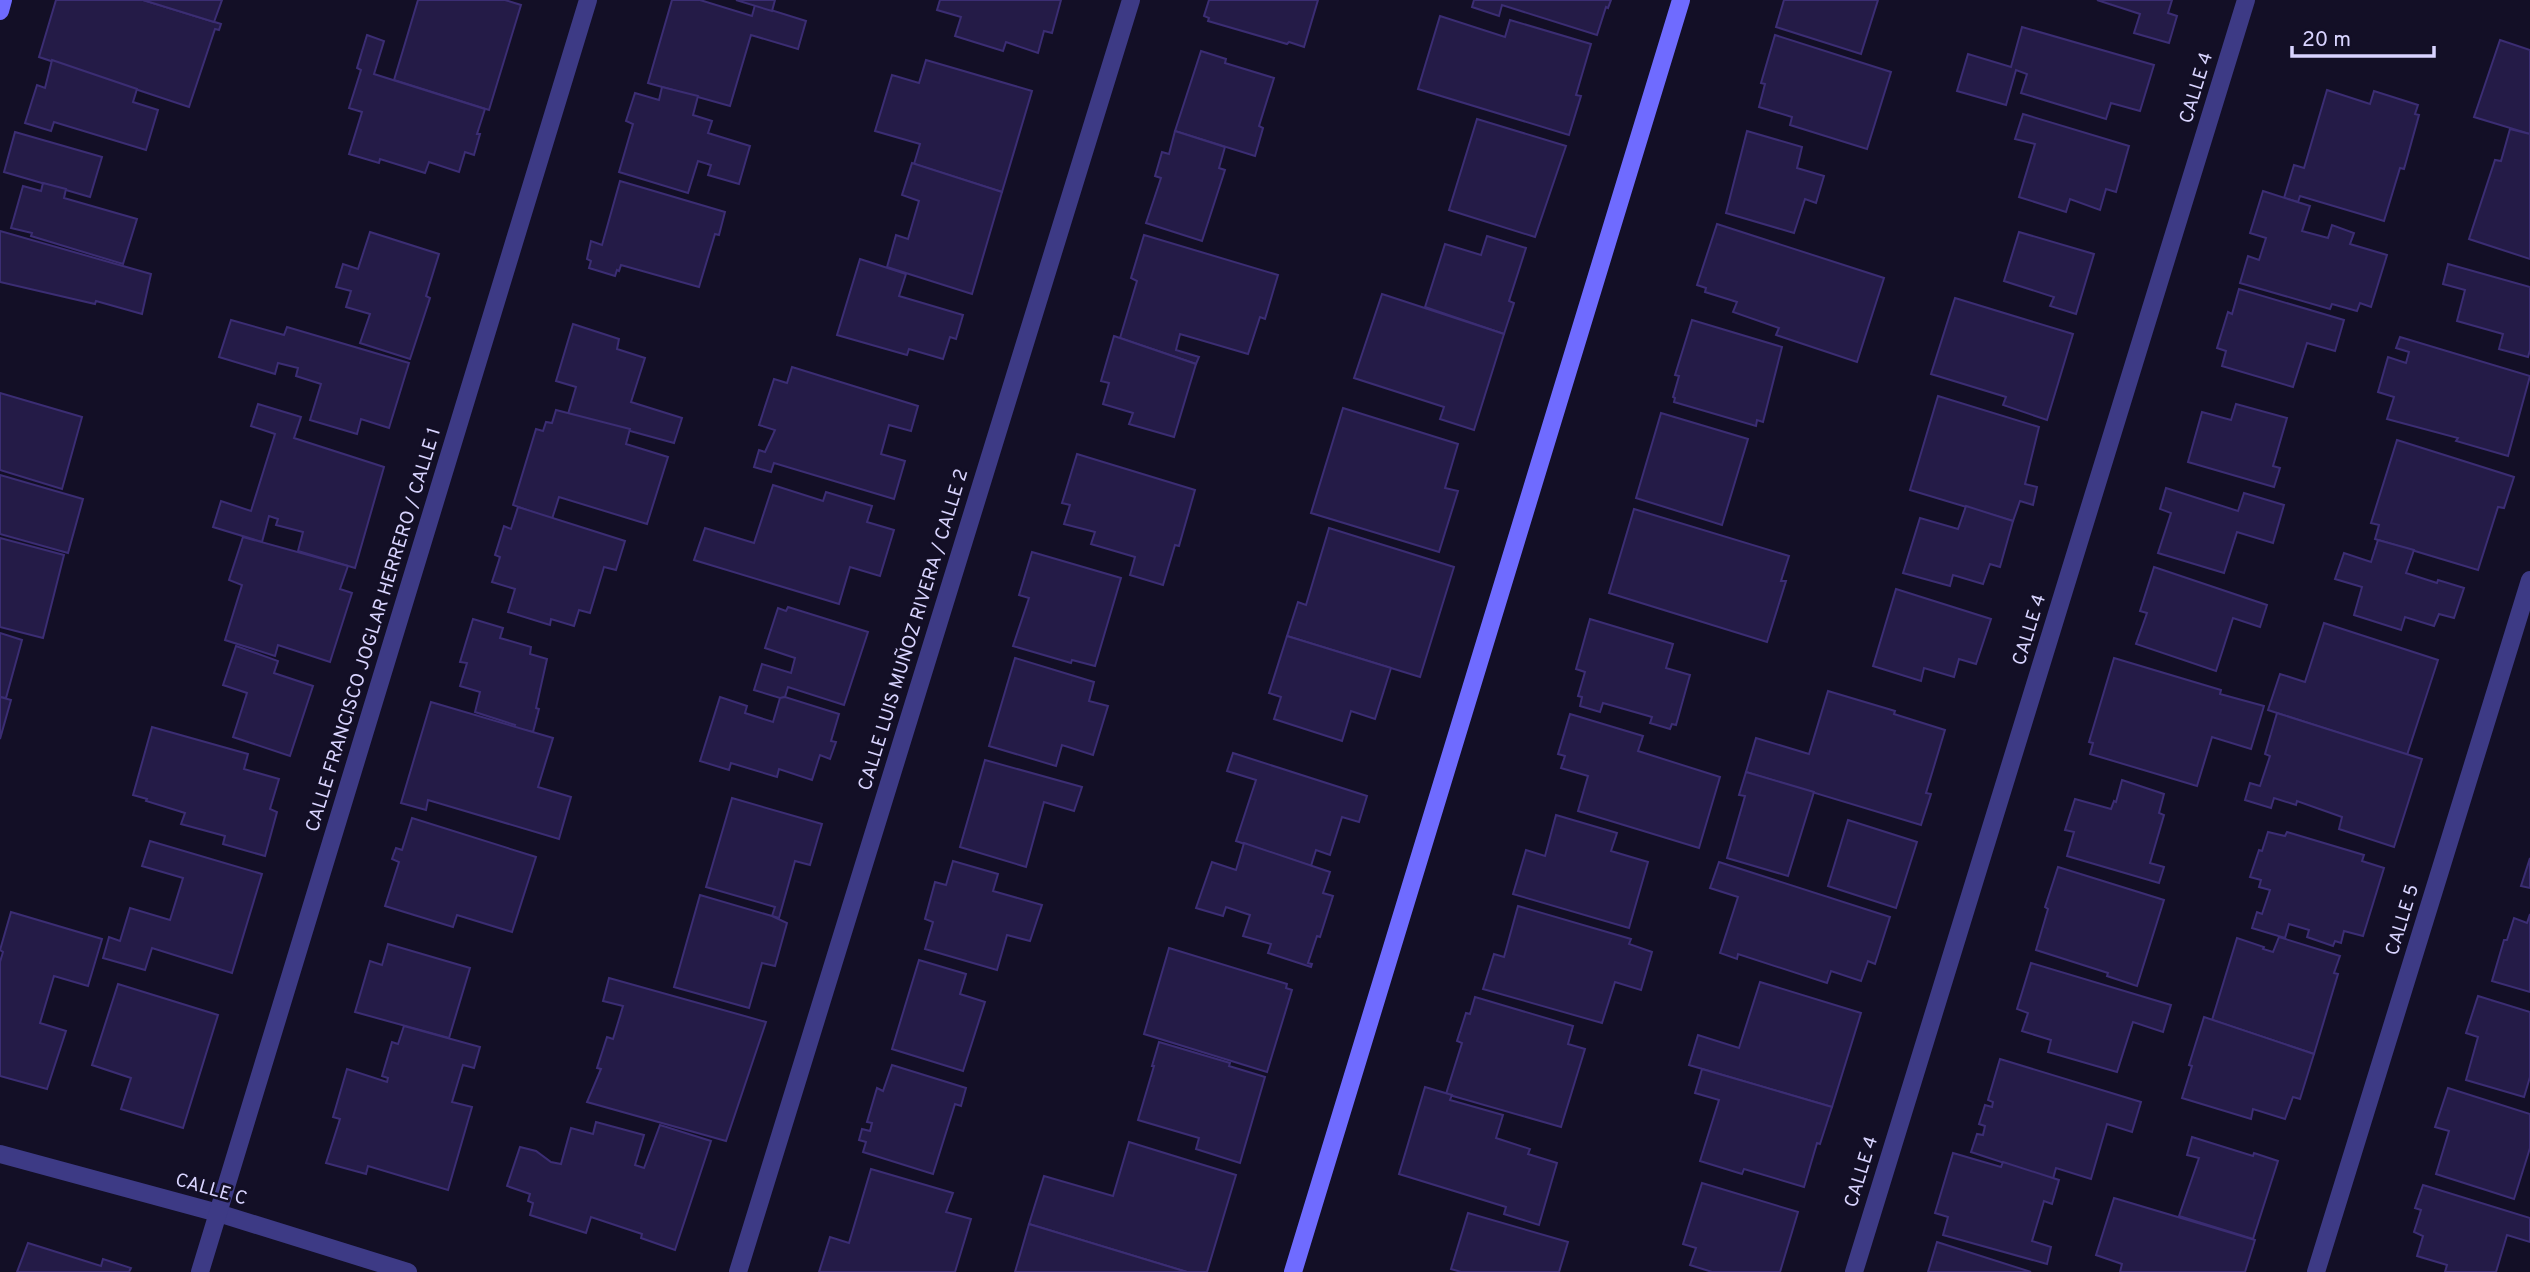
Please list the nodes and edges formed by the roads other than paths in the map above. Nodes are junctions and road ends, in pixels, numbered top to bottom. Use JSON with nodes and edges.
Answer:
{"nodes":[{"id":1,"x":3,"y":0,"type":"edge"},
{"id":2,"x":588,"y":0,"type":"edge"},
{"id":3,"x":1131,"y":0,"type":"edge"},
{"id":4,"x":1681,"y":0,"type":"edge"},
{"id":5,"x":2246,"y":0,"type":"edge"},
{"id":6,"x":0,"y":11,"type":"edge"},
{"id":7,"x":2530,"y":580,"type":"edge"},
{"id":8,"x":0,"y":1154,"type":"edge"},
{"id":9,"x":218,"y":1213,"type":"junction"},
{"id":10,"x":200,"y":1272,"type":"edge"},
{"id":11,"x":408,"y":1272,"type":"edge"},
{"id":12,"x":737,"y":1272,"type":"edge"},
{"id":13,"x":1293,"y":1272,"type":"edge"},
{"id":14,"x":1854,"y":1272,"type":"edge"},
{"id":15,"x":2316,"y":1272,"type":"edge"}],
"edges":[{"from":1,"to":6,"type":"street"},
{"from":2,"to":9,"type":"street","name":"CALLE FRANCISCO JOGLAR HERRERO / CALLE 1"},
{"from":3,"to":12,"type":"street","name":"CALLE LUIS MUÑOZ RIVERA / CALLE 2"},
{"from":4,"to":13,"type":"street"},
{"from":5,"to":14,"type":"street","name":"CALLE 4"},
{"from":7,"to":15,"type":"street","name":"CALLE 5"},
{"from":8,"to":9,"type":"street","name":"CALLE C"},
{"from":9,"to":10,"type":"street","name":"CALLE FRANCISCO JOGLAR HERRERO / CALLE 1"},
{"from":9,"to":11,"type":"street","name":"CALLE C"}]}
